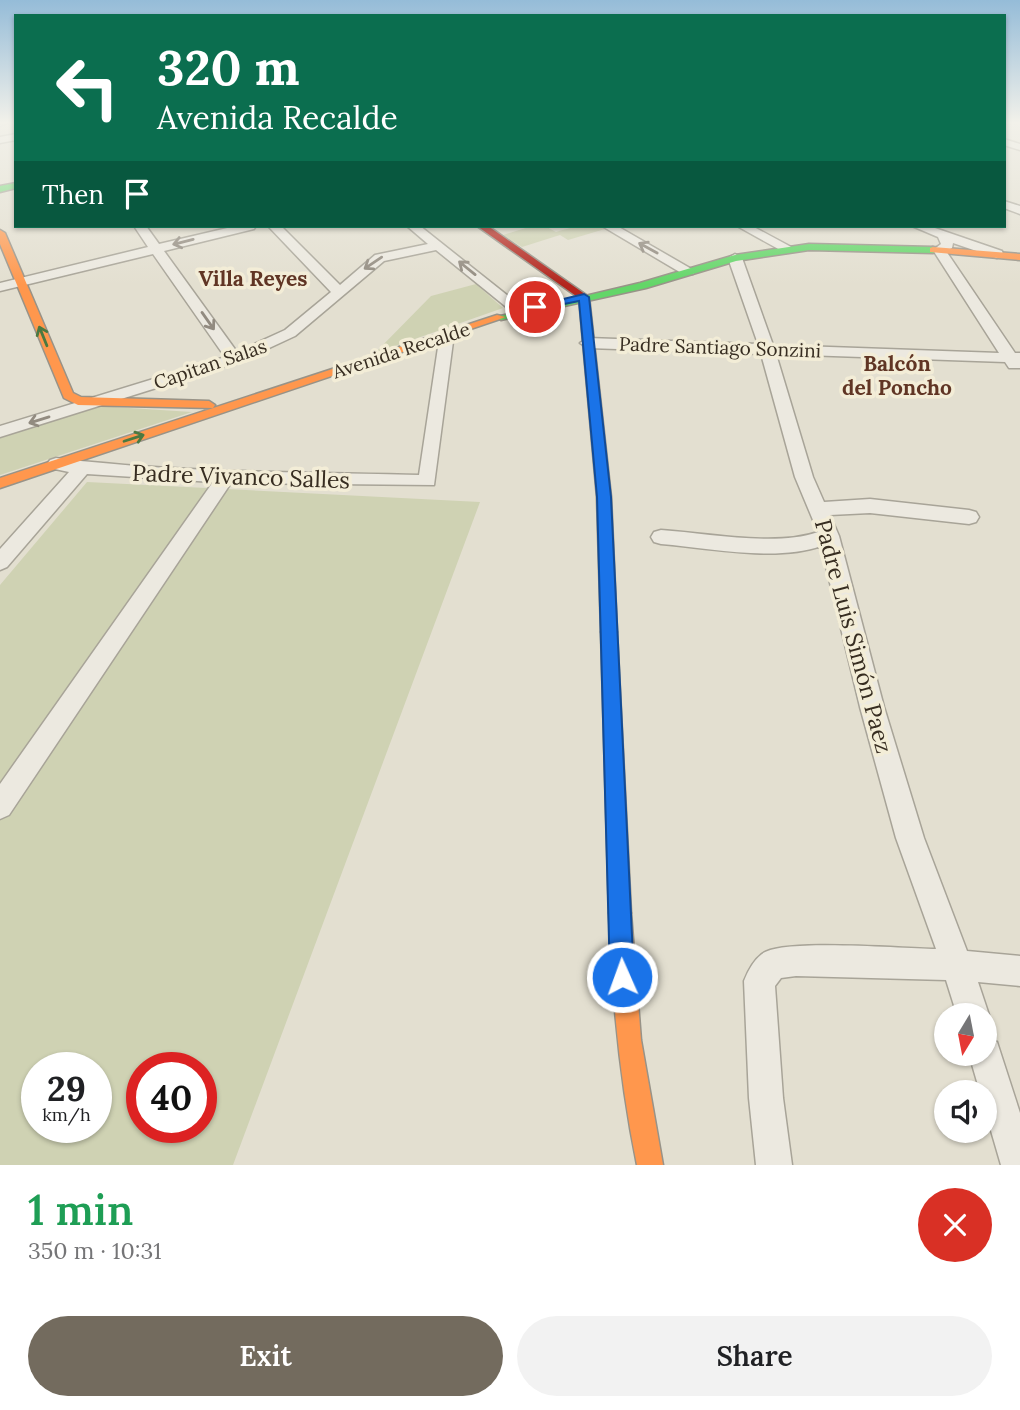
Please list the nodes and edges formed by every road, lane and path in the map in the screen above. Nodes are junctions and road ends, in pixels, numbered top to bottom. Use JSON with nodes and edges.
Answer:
{"nodes":[{"id":1,"x":141,"y":228,"type":"edge"},
{"id":2,"x":242,"y":228,"type":"edge"},
{"id":3,"x":276,"y":228,"type":"edge"},
{"id":4,"x":416,"y":228,"type":"edge"},
{"id":5,"x":485,"y":228,"type":"edge"},
{"id":6,"x":612,"y":228,"type":"edge"},
{"id":7,"x":747,"y":228,"type":"edge"},
{"id":8,"x":921,"y":228,"type":"edge"},
{"id":9,"x":0,"y":233,"type":"edge"},
{"id":10,"x":942,"y":243,"type":"junction"},
{"id":11,"x":438,"y":246,"type":"junction"},
{"id":12,"x":787,"y":248,"type":"junction"},
{"id":13,"x":157,"y":249,"type":"junction"},
{"id":14,"x":1020,"y":257,"type":"edge"},
{"id":15,"x":735,"y":258,"type":"junction"},
{"id":16,"x":688,"y":271,"type":"junction"},
{"id":17,"x":20,"y":282,"type":"junction"},
{"id":18,"x":0,"y":287,"type":"edge"},
{"id":19,"x":338,"y":291,"type":"junction"},
{"id":20,"x":584,"y":297,"type":"junction"},
{"id":21,"x":520,"y":311,"type":"junction"},
{"id":22,"x":447,"y":334,"type":"junction"},
{"id":23,"x":588,"y":343,"type":"junction"},
{"id":24,"x":767,"y":349,"type":"junction"},
{"id":25,"x":1015,"y":358,"type":"edge"},
{"id":26,"x":234,"y":359,"type":"junction"},
{"id":27,"x":1020,"y":372,"type":"edge"},
{"id":28,"x":95,"y":402,"type":"junction"},
{"id":29,"x":230,"y":406,"type":"junction"},
{"id":30,"x":0,"y":432,"type":"edge"},
{"id":31,"x":56,"y":464,"type":"junction"},
{"id":32,"x":82,"y":468,"type":"junction"},
{"id":33,"x":226,"y":477,"type":"junction"},
{"id":34,"x":0,"y":482,"type":"edge"},
{"id":35,"x":819,"y":509,"type":"junction"},
{"id":36,"x":969,"y":517,"type":"dead end"},
{"id":37,"x":829,"y":536,"type":"junction"},
{"id":38,"x":661,"y":537,"type":"dead end"},
{"id":39,"x":0,"y":562,"type":"edge"},
{"id":40,"x":0,"y":806,"type":"edge"},
{"id":41,"x":957,"y":965,"type":"junction"},
{"id":42,"x":1020,"y":971,"type":"edge"},
{"id":43,"x":969,"y":1003,"type":"edge"},
{"id":44,"x":989,"y":1066,"type":"edge"},
{"id":45,"x":650,"y":1165,"type":"edge"},
{"id":46,"x":775,"y":1165,"type":"edge"},
{"id":47,"x":1019,"y":1165,"type":"edge"}],
"edges":[{"from":1,"to":13,"type":"street"},
{"from":2,"to":13,"type":"street","one_way":true},
{"from":3,"to":19,"type":"street"},
{"from":4,"to":11,"type":"street"},
{"from":5,"to":20,"type":"street"},
{"from":16,"to":6,"type":"street","one_way":true},
{"from":7,"to":12,"type":"street"},
{"from":8,"to":10,"type":"street"},
{"from":9,"to":17,"type":"street"},
{"from":10,"to":12,"type":"street","name":"Avenida Recalde"},
{"from":10,"to":14,"type":"street","name":"Avenida Recalde"},
{"from":10,"to":25,"type":"street"},
{"from":11,"to":19,"type":"street","name":"Capitan Salas","one_way":true},
{"from":21,"to":11,"type":"street","one_way":true},
{"from":12,"to":15,"type":"street","name":"Avenida Recalde"},
{"from":13,"to":17,"type":"street"},
{"from":13,"to":26,"type":"street","one_way":true},
{"from":15,"to":16,"type":"street","name":"Avenida Recalde"},
{"from":15,"to":24,"type":"street","name":"Padre Luis Simón Paez"},
{"from":16,"to":20,"type":"street","name":"Avenida Recalde"},
{"from":17,"to":18,"type":"street"},
{"from":28,"to":17,"type":"street","one_way":true},
{"from":19,"to":26,"type":"street","name":"Capitan Salas"},
{"from":20,"to":21,"type":"street","name":"Avenida Recalde"},
{"from":20,"to":23,"type":"street"},
{"from":21,"to":22,"type":"street","name":"Avenida Recalde"},
{"from":22,"to":29,"type":"street","name":"Avenida Recalde"},
{"from":22,"to":33,"type":"street","name":"Padre Vivanco Salles"},
{"from":23,"to":24,"type":"street","name":"Padre Santiago Sonzini"},
{"from":23,"to":45,"type":"street"},
{"from":24,"to":25,"type":"street","name":"Padre Santiago Sonzini"},
{"from":24,"to":35,"type":"street","name":"Padre Luis Simón Paez"},
{"from":25,"to":27,"type":"street"},
{"from":26,"to":28,"type":"street","name":"Capitan Salas"},
{"from":28,"to":29,"type":"street"},
{"from":28,"to":30,"type":"street","name":"Capitan Salas","one_way":true},
{"from":31,"to":29,"type":"street","name":"Avenida Recalde","one_way":true},
{"from":31,"to":32,"type":"street","name":"Padre Vivanco Salles"},
{"from":31,"to":34,"type":"street","name":"Avenida Recalde"},
{"from":32,"to":33,"type":"street","name":"Padre Vivanco Salles"},
{"from":32,"to":39,"type":"street"},
{"from":33,"to":40,"type":"street"},
{"from":35,"to":36,"type":"street"},
{"from":35,"to":37,"type":"street","name":"Padre Luis Simón Paez"},
{"from":37,"to":38,"type":"street"},
{"from":37,"to":41,"type":"street","name":"Padre Luis Simón Paez"},
{"from":41,"to":42,"type":"street"},
{"from":41,"to":43,"type":"street","name":"Padre Luis Simón Paez"},
{"from":41,"to":46,"type":"street"},
{"from":44,"to":47,"type":"street"}]}
